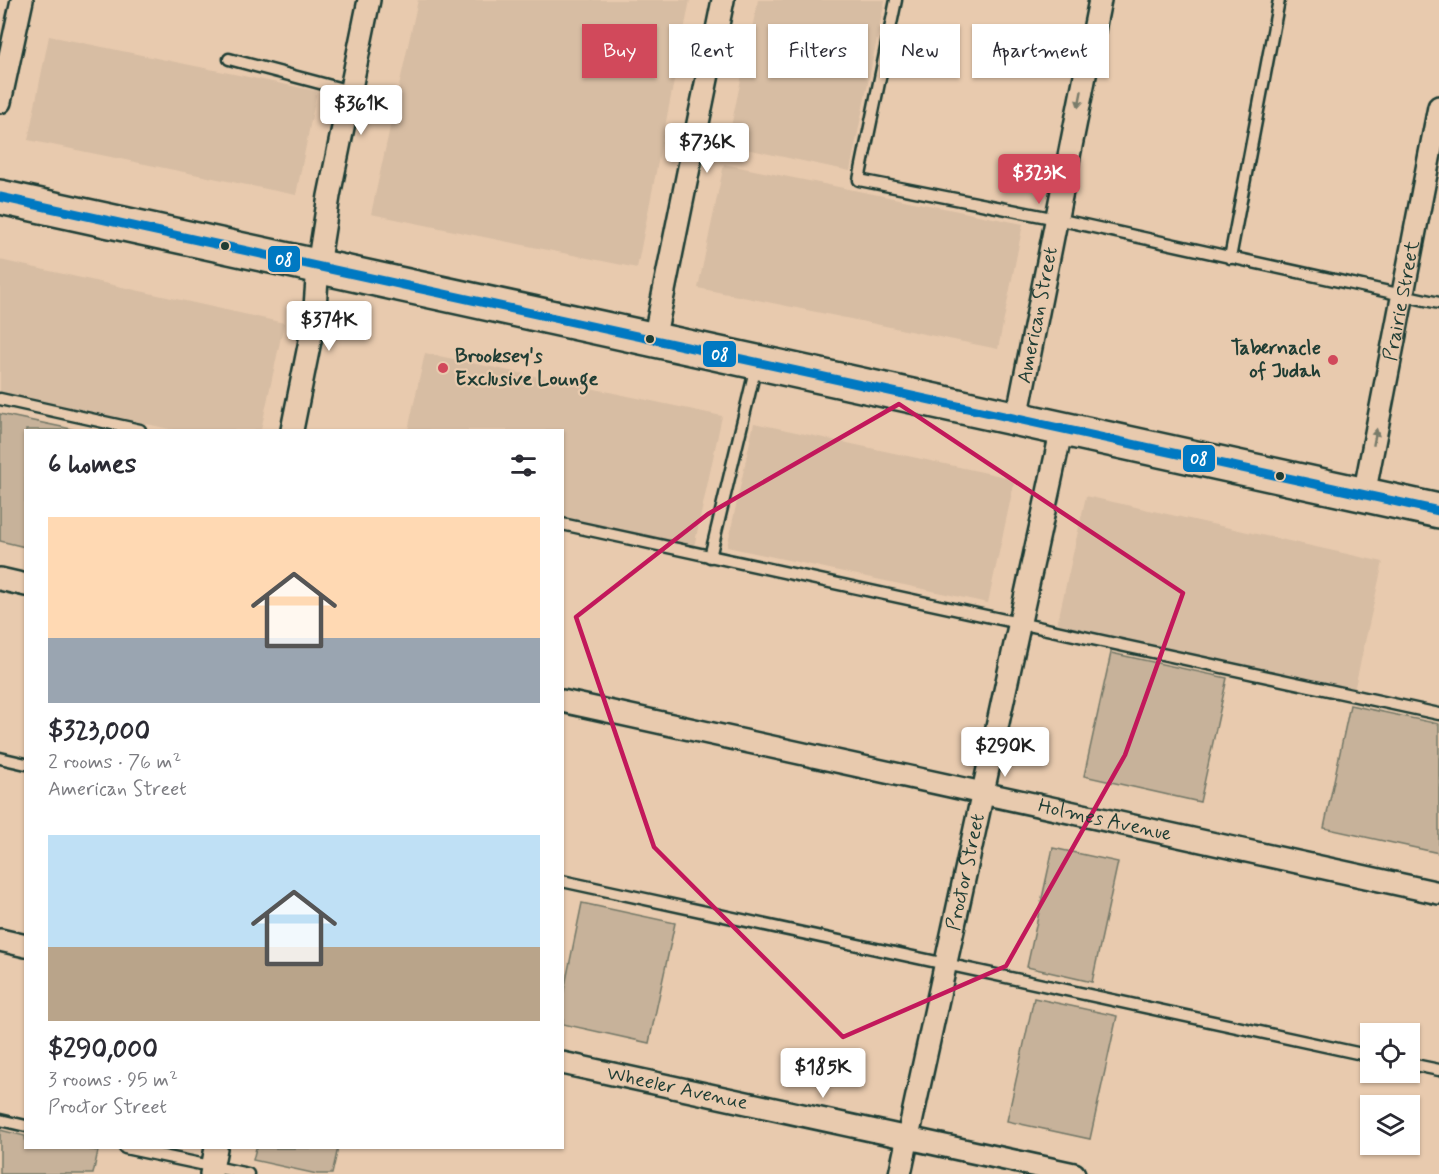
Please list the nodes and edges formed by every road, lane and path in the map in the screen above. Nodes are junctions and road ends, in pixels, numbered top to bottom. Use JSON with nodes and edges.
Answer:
{"nodes":[{"id":1,"x":22,"y":0,"type":"edge"},
{"id":2,"x":369,"y":0,"type":"edge"},
{"id":3,"x":723,"y":0,"type":"edge"},
{"id":4,"x":897,"y":0,"type":"edge"},
{"id":5,"x":1100,"y":0,"type":"edge"},
{"id":6,"x":1279,"y":0,"type":"edge"},
{"id":7,"x":229,"y":59,"type":"dead end"},
{"id":8,"x":350,"y":91,"type":"junction"},
{"id":9,"x":0,"y":102,"type":"edge"},
{"id":10,"x":1439,"y":107,"type":"edge"},
{"id":11,"x":0,"y":197,"type":"edge"},
{"id":12,"x":1056,"y":219,"type":"junction"},
{"id":13,"x":1230,"y":258,"type":"junction"},
{"id":14,"x":318,"y":266,"type":"junction"},
{"id":15,"x":1402,"y":294,"type":"junction"},
{"id":16,"x":1439,"y":303,"type":"edge"},
{"id":17,"x":654,"y":340,"type":"junction"},
{"id":18,"x":756,"y":363,"type":"junction"},
{"id":19,"x":0,"y":399,"type":"edge"},
{"id":20,"x":1017,"y":418,"type":"junction"},
{"id":21,"x":1062,"y":428,"type":"junction"},
{"id":22,"x":135,"y":429,"type":"edge"},
{"id":23,"x":292,"y":429,"type":"edge"},
{"id":24,"x":1364,"y":495,"type":"junction"},
{"id":25,"x":1439,"y":511,"type":"edge"},
{"id":26,"x":564,"y":524,"type":"edge"},
{"id":27,"x":710,"y":557,"type":"junction"},
{"id":28,"x":0,"y":579,"type":"edge"},
{"id":29,"x":24,"y":585,"type":"edge"},
{"id":30,"x":1020,"y":624,"type":"junction"},
{"id":31,"x":564,"y":701,"type":"edge"},
{"id":32,"x":1439,"y":714,"type":"edge"},
{"id":33,"x":0,"y":758,"type":"edge"},
{"id":34,"x":24,"y":764,"type":"edge"},
{"id":35,"x":983,"y":793,"type":"junction"},
{"id":36,"x":564,"y":881,"type":"edge"},
{"id":37,"x":1439,"y":893,"type":"edge"},
{"id":38,"x":0,"y":940,"type":"edge"},
{"id":39,"x":24,"y":946,"type":"edge"},
{"id":40,"x":946,"y":966,"type":"junction"},
{"id":41,"x":1360,"y":1054,"type":"edge"},
{"id":42,"x":564,"y":1063,"type":"edge"},
{"id":43,"x":1420,"y":1066,"type":"edge"},
{"id":44,"x":1439,"y":1070,"type":"edge"},
{"id":45,"x":0,"y":1120,"type":"edge"},
{"id":46,"x":24,"y":1126,"type":"edge"},
{"id":47,"x":908,"y":1137,"type":"junction"},
{"id":48,"x":132,"y":1149,"type":"edge"},
{"id":49,"x":213,"y":1163,"type":"edge"},
{"id":50,"x":248,"y":1174,"type":"edge"},
{"id":51,"x":900,"y":1174,"type":"edge"},
{"id":52,"x":1074,"y":1174,"type":"edge"}],
"edges":[{"from":1,"to":9,"type":"street"},
{"from":2,"to":8,"type":"street"},
{"from":3,"to":17,"type":"street"},
{"from":4,"to":12,"type":"lane"},
{"from":5,"to":12,"type":"street","name":"American Street","one_way":true},
{"from":6,"to":13,"type":"lane"},
{"from":7,"to":8,"type":"lane"},
{"from":8,"to":14,"type":"street"},
{"from":10,"to":15,"type":"street","name":"Prairie Street"},
{"from":11,"to":14,"type":"main road"},
{"from":12,"to":13,"type":"lane"},
{"from":12,"to":20,"type":"street","name":"American Street"},
{"from":13,"to":15,"type":"lane"},
{"from":14,"to":17,"type":"main road"},
{"from":14,"to":23,"type":"street"},
{"from":15,"to":16,"type":"lane"},
{"from":24,"to":15,"type":"street","name":"Prairie Street","one_way":true},
{"from":17,"to":18,"type":"main road"},
{"from":18,"to":20,"type":"main road"},
{"from":18,"to":27,"type":"lane"},
{"from":19,"to":22,"type":"lane"},
{"from":20,"to":21,"type":"main road"},
{"from":21,"to":24,"type":"main road"},
{"from":21,"to":30,"type":"street","name":"Proctor Street"},
{"from":24,"to":25,"type":"main road"},
{"from":26,"to":27,"type":"lane"},
{"from":27,"to":30,"type":"lane"},
{"from":28,"to":29,"type":"street"},
{"from":30,"to":32,"type":"lane"},
{"from":30,"to":35,"type":"street","name":"Proctor Street"},
{"from":31,"to":35,"type":"street","name":"Holmes Avenue"},
{"from":33,"to":34,"type":"lane"},
{"from":35,"to":37,"type":"street","name":"Holmes Avenue"},
{"from":35,"to":40,"type":"street","name":"Proctor Street"},
{"from":36,"to":40,"type":"lane"},
{"from":38,"to":39,"type":"street"},
{"from":40,"to":41,"type":"lane"},
{"from":40,"to":47,"type":"street","name":"Proctor Street"},
{"from":42,"to":47,"type":"street","name":"Wheeler Avenue"},
{"from":43,"to":44,"type":"lane"},
{"from":45,"to":46,"type":"lane"},
{"from":47,"to":51,"type":"street","name":"Proctor Street"},
{"from":47,"to":52,"type":"street","name":"Wheeler Avenue"},
{"from":48,"to":49,"type":"lane"},
{"from":49,"to":50,"type":"lane"}]}
